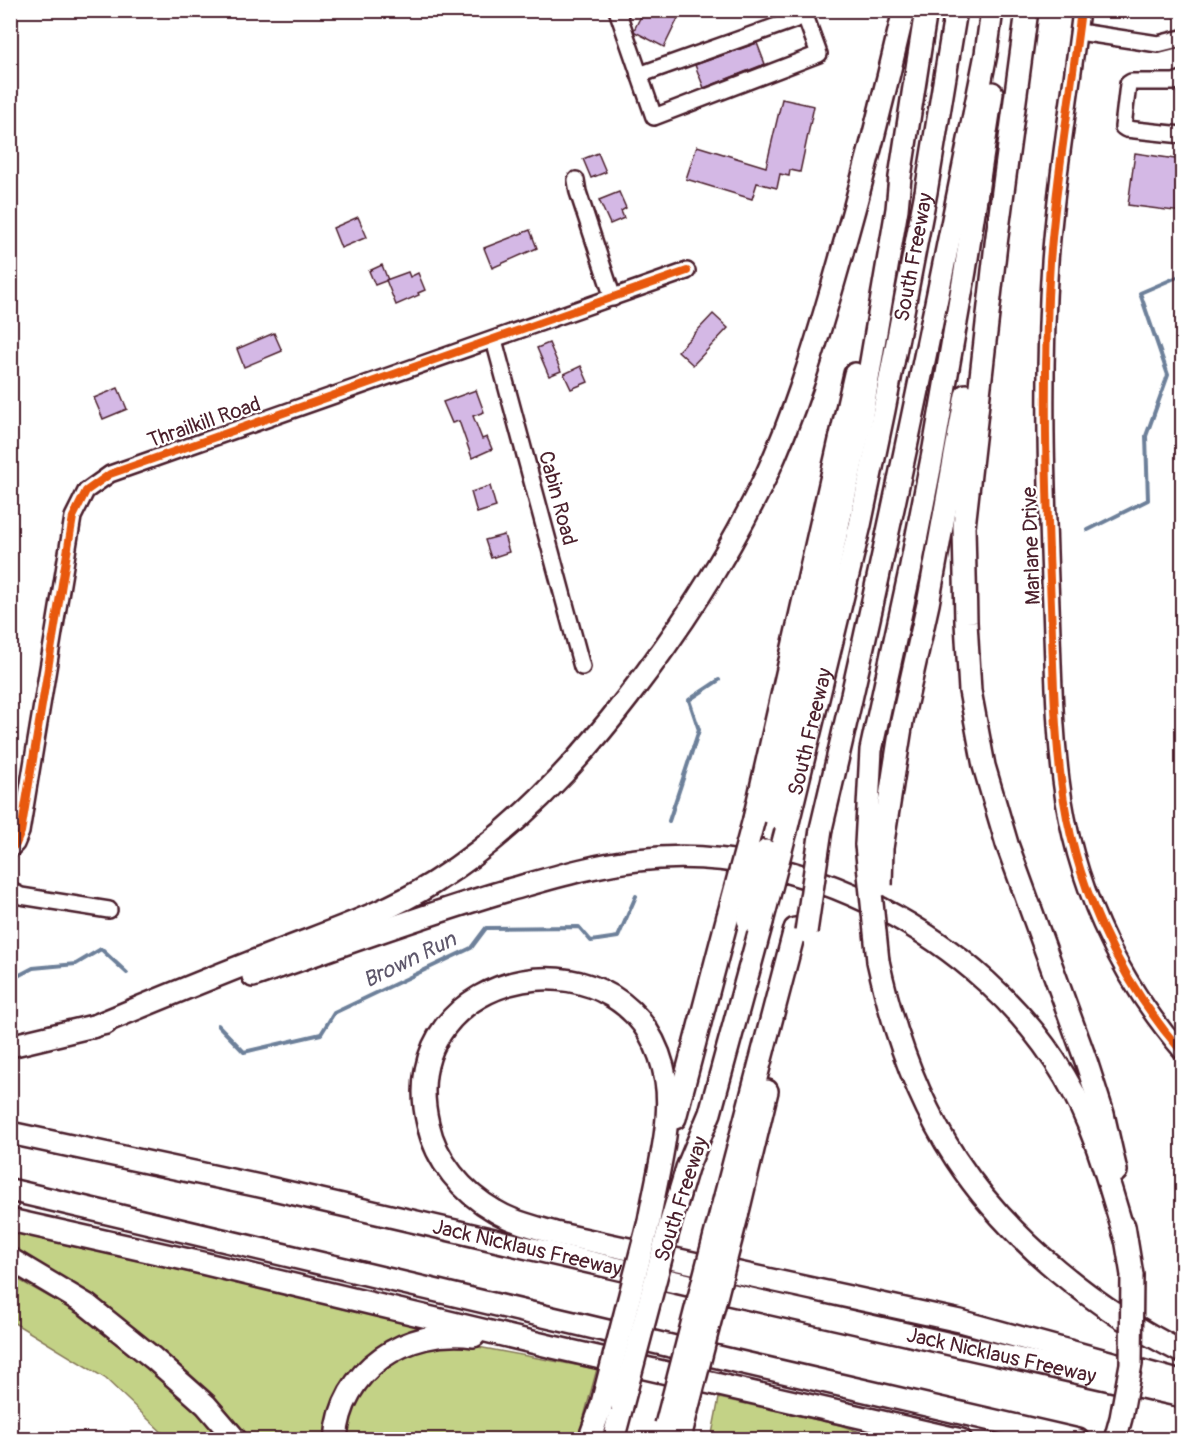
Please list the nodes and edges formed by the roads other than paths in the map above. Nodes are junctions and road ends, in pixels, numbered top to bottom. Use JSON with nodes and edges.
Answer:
{"nodes":[{"id":1,"x":617,"y":10,"type":"edge"},
{"id":2,"x":904,"y":10,"type":"edge"},
{"id":3,"x":926,"y":10,"type":"edge"},
{"id":4,"x":956,"y":10,"type":"edge"},
{"id":5,"x":992,"y":10,"type":"edge"},
{"id":6,"x":1027,"y":10,"type":"edge"},
{"id":7,"x":1081,"y":10,"type":"edge"},
{"id":8,"x":804,"y":13,"type":"edge"},
{"id":9,"x":1079,"y":32,"type":"junction"},
{"id":10,"x":1182,"y":38,"type":"edge"},
{"id":11,"x":986,"y":54,"type":"junction"},
{"id":12,"x":639,"y":75,"type":"junction"},
{"id":13,"x":1182,"y":80,"type":"edge"},
{"id":14,"x":1182,"y":135,"type":"edge"},
{"id":15,"x":576,"y":180,"type":"dead end"},
{"id":16,"x":996,"y":244,"type":"junction"},
{"id":17,"x":687,"y":271,"type":"dead end"},
{"id":18,"x":613,"y":298,"type":"junction"},
{"id":19,"x":494,"y":340,"type":"junction"},
{"id":20,"x":582,"y":667,"type":"dead end"},
{"id":21,"x":770,"y":827,"type":"junction"},
{"id":22,"x":874,"y":846,"type":"junction"},
{"id":23,"x":10,"y":850,"type":"edge"},
{"id":24,"x":10,"y":890,"type":"edge"},
{"id":25,"x":109,"y":910,"type":"dead end"},
{"id":26,"x":746,"y":919,"type":"junction"},
{"id":27,"x":92,"y":1027,"type":"junction"},
{"id":28,"x":10,"y":1046,"type":"edge"},
{"id":29,"x":1182,"y":1052,"type":"edge"},
{"id":30,"x":10,"y":1133,"type":"edge"},
{"id":31,"x":10,"y":1190,"type":"edge"},
{"id":32,"x":10,"y":1220,"type":"edge"},
{"id":33,"x":659,"y":1224,"type":"junction"},
{"id":34,"x":1126,"y":1240,"type":"junction"},
{"id":35,"x":10,"y":1260,"type":"edge"},
{"id":36,"x":553,"y":1347,"type":"junction"},
{"id":37,"x":1182,"y":1352,"type":"edge"},
{"id":38,"x":1182,"y":1382,"type":"edge"},
{"id":39,"x":1182,"y":1396,"type":"edge"},
{"id":40,"x":612,"y":1406,"type":"junction"},
{"id":41,"x":821,"y":1406,"type":"junction"},
{"id":42,"x":672,"y":1433,"type":"edge"},
{"id":43,"x":236,"y":1440,"type":"edge"},
{"id":44,"x":336,"y":1440,"type":"edge"},
{"id":45,"x":591,"y":1440,"type":"edge"},
{"id":46,"x":613,"y":1440,"type":"edge"},
{"id":47,"x":893,"y":1440,"type":"edge"},
{"id":48,"x":962,"y":1440,"type":"edge"},
{"id":49,"x":1078,"y":1440,"type":"edge"},
{"id":50,"x":1115,"y":1440,"type":"edge"}],
"edges":[{"from":1,"to":12,"type":"street"},
{"from":2,"to":27,"type":"highway"},
{"from":3,"to":21,"type":"highway"},
{"from":4,"to":21,"type":"highway","name":"South Freeway"},
{"from":5,"to":11,"type":"highway","name":"South Freeway"},
{"from":6,"to":16,"type":"highway"},
{"from":7,"to":9,"type":"street","name":"Marlane Drive"},
{"from":8,"to":12,"type":"street"},
{"from":8,"to":12,"type":"street"},
{"from":9,"to":10,"type":"street"},
{"from":9,"to":29,"type":"street","name":"Marlane Drive"},
{"from":11,"to":22,"type":"highway"},
{"from":11,"to":42,"type":"highway","name":"South Freeway","bridge":true},
{"from":13,"to":14,"type":"street"},
{"from":15,"to":18,"type":"street"},
{"from":16,"to":22,"type":"highway"},
{"from":16,"to":34,"type":"highway"},
{"from":17,"to":18,"type":"street","name":"Thrailkill Road"},
{"from":18,"to":19,"type":"street","name":"Thrailkill Road"},
{"from":19,"to":20,"type":"street","name":"Cabin Road"},
{"from":19,"to":23,"type":"street","name":"Thrailkill Road"},
{"from":21,"to":26,"type":"highway","name":"South Freeway","bridge":true},
{"from":21,"to":26,"type":"highway","bridge":true},
{"from":22,"to":37,"type":"highway","bridge":true},
{"from":24,"to":25,"type":"street"},
{"from":26,"to":33,"type":"highway"},
{"from":26,"to":33,"type":"highway","name":"South Freeway"},
{"from":27,"to":28,"type":"highway"},
{"from":27,"to":34,"type":"highway"},
{"from":30,"to":39,"type":"highway","name":"Jack Nicklaus Freeway"},
{"from":31,"to":49,"type":"highway"},
{"from":32,"to":36,"type":"highway"},
{"from":33,"to":38,"type":"highway"},
{"from":33,"to":40,"type":"highway","name":"South Freeway","bridge":true},
{"from":34,"to":50,"type":"highway","bridge":true},
{"from":35,"to":43,"type":"highway"},
{"from":36,"to":41,"type":"highway"},
{"from":36,"to":44,"type":"highway"},
{"from":40,"to":45,"type":"highway"},
{"from":40,"to":46,"type":"highway","name":"South Freeway"},
{"from":41,"to":47,"type":"highway"},
{"from":41,"to":48,"type":"highway"}]}
